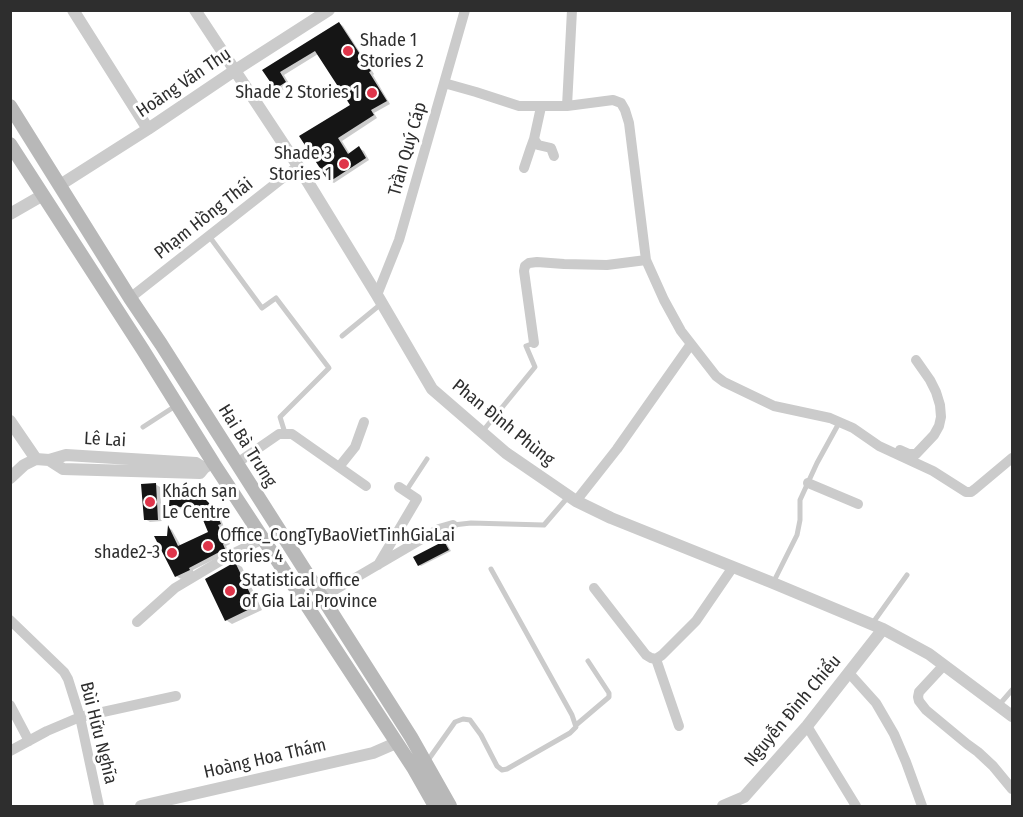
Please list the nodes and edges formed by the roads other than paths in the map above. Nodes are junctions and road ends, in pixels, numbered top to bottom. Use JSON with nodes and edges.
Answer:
{"nodes":[{"id":1,"x":73,"y":10,"type":"edge"},
{"id":2,"x":195,"y":10,"type":"edge"},
{"id":3,"x":465,"y":10,"type":"edge"},
{"id":4,"x":572,"y":10,"type":"edge"},
{"id":5,"x":322,"y":12,"type":"edge"},
{"id":6,"x":234,"y":70,"type":"junction"},
{"id":7,"x":444,"y":83,"type":"junction"},
{"id":8,"x":10,"y":106,"type":"edge"},
{"id":9,"x":567,"y":106,"type":"junction"},
{"id":10,"x":541,"y":107,"type":"junction"},
{"id":11,"x":148,"y":129,"type":"junction"},
{"id":12,"x":534,"y":139,"type":"junction"},
{"id":13,"x":10,"y":144,"type":"edge"},
{"id":14,"x":554,"y":156,"type":"dead end"},
{"id":15,"x":298,"y":166,"type":"junction"},
{"id":16,"x":525,"y":168,"type":"dead end"},
{"id":17,"x":60,"y":185,"type":"junction"},
{"id":18,"x":43,"y":195,"type":"junction"},
{"id":19,"x":10,"y":214,"type":"edge"},
{"id":20,"x":209,"y":236,"type":"junction"},
{"id":21,"x":646,"y":260,"type":"junction"},
{"id":22,"x":130,"y":298,"type":"junction"},
{"id":23,"x":380,"y":299,"type":"junction"},
{"id":24,"x":342,"y":336,"type":"dead end"},
{"id":25,"x":534,"y":343,"type":"joint"},
{"id":26,"x":691,"y":344,"type":"junction"},
{"id":27,"x":916,"y":360,"type":"dead end"},
{"id":28,"x":177,"y":405,"type":"junction"},
{"id":29,"x":10,"y":422,"type":"edge"},
{"id":30,"x":364,"y":422,"type":"dead end"},
{"id":31,"x":840,"y":422,"type":"junction"},
{"id":32,"x":143,"y":427,"type":"dead end"},
{"id":33,"x":482,"y":432,"type":"junction"},
{"id":34,"x":285,"y":433,"type":"junction"},
{"id":35,"x":862,"y":433,"type":"junction"},
{"id":36,"x":1012,"y":458,"type":"edge"},
{"id":37,"x":427,"y":459,"type":"dead end"},
{"id":38,"x":43,"y":460,"type":"junction"},
{"id":39,"x":237,"y":463,"type":"junction"},
{"id":40,"x":209,"y":466,"type":"junction"},
{"id":41,"x":339,"y":467,"type":"junction"},
{"id":42,"x":10,"y":478,"type":"edge"},
{"id":43,"x":808,"y":483,"type":"junction"},
{"id":44,"x":366,"y":486,"type":"dead end"},
{"id":45,"x":402,"y":489,"type":"joint"},
{"id":46,"x":573,"y":498,"type":"junction"},
{"id":47,"x":858,"y":504,"type":"dead end"},
{"id":48,"x":453,"y":525,"type":"joint"},
{"id":49,"x":263,"y":539,"type":"junction"},
{"id":50,"x":378,"y":566,"type":"junction"},
{"id":51,"x":733,"y":567,"type":"junction"},
{"id":52,"x":491,"y":569,"type":"dead end"},
{"id":53,"x":907,"y":575,"type":"dead end"},
{"id":54,"x":773,"y":583,"type":"junction"},
{"id":55,"x":594,"y":588,"type":"dead end"},
{"id":56,"x":321,"y":598,"type":"junction"},
{"id":57,"x":10,"y":620,"type":"edge"},
{"id":58,"x":137,"y":622,"type":"dead end"},
{"id":59,"x":878,"y":627,"type":"junction"},
{"id":60,"x":656,"y":659,"type":"junction"},
{"id":61,"x":588,"y":662,"type":"dead end"},
{"id":62,"x":944,"y":665,"type":"junction"},
{"id":63,"x":849,"y":673,"type":"junction"},
{"id":64,"x":1012,"y":690,"type":"edge"},
{"id":65,"x":176,"y":696,"type":"dead end"},
{"id":66,"x":10,"y":705,"type":"edge"},
{"id":67,"x":999,"y":705,"type":"junction"},
{"id":68,"x":1012,"y":716,"type":"edge"},
{"id":69,"x":80,"y":717,"type":"junction"},
{"id":70,"x":576,"y":724,"type":"junction"},
{"id":71,"x":679,"y":726,"type":"dead end"},
{"id":72,"x":807,"y":726,"type":"junction"},
{"id":73,"x":411,"y":737,"type":"junction"},
{"id":74,"x":29,"y":741,"type":"junction"},
{"id":75,"x":396,"y":743,"type":"junction"},
{"id":76,"x":10,"y":751,"type":"edge"},
{"id":77,"x":420,"y":766,"type":"junction"},
{"id":78,"x":1012,"y":789,"type":"edge"},
{"id":79,"x":747,"y":802,"type":"edge"},
{"id":80,"x":99,"y":807,"type":"edge"},
{"id":81,"x":141,"y":807,"type":"edge"},
{"id":82,"x":435,"y":807,"type":"edge"},
{"id":83,"x":450,"y":807,"type":"edge"},
{"id":84,"x":723,"y":807,"type":"edge"},
{"id":85,"x":856,"y":807,"type":"edge"},
{"id":86,"x":922,"y":807,"type":"edge"}],
"edges":[{"from":1,"to":11,"type":"street"},
{"from":2,"to":6,"type":"street","name":"Phan Đình Phùng"},
{"from":3,"to":7,"type":"street","name":"Trần Quý Cáp"},
{"from":4,"to":9,"type":"street"},
{"from":5,"to":6,"type":"street","name":"Hoàng Văn Thụ"},
{"from":6,"to":11,"type":"street","name":"Hoàng Văn Thụ"},
{"from":6,"to":15,"type":"street","name":"Phan Đình Phùng"},
{"from":7,"to":10,"type":"street"},
{"from":7,"to":23,"type":"street","name":"Trần Quý Cáp"},
{"from":8,"to":17,"type":"main road","name":"Hai Bà Trưng"},
{"from":9,"to":10,"type":"street"},
{"from":9,"to":21,"type":"street"},
{"from":10,"to":12,"type":"street"},
{"from":11,"to":17,"type":"street","name":"Hoàng Văn Thụ"},
{"from":12,"to":14,"type":"street"},
{"from":12,"to":16,"type":"street"},
{"from":13,"to":18,"type":"main road","name":"Hai Bà Trưng"},
{"from":15,"to":20,"type":"street","name":"Phạm Hồng Thái"},
{"from":15,"to":23,"type":"street","name":"Phan Đình Phùng"},
{"from":17,"to":18,"type":"main road"},
{"from":17,"to":22,"type":"main road","name":"Hai Bà Trưng"},
{"from":18,"to":19,"type":"street"},
{"from":18,"to":28,"type":"main road","name":"Hai Bà Trưng"},
{"from":20,"to":22,"type":"street","name":"Phạm Hồng Thái"},
{"from":20,"to":34,"type":"lane"},
{"from":21,"to":25,"type":"street"},
{"from":21,"to":26,"type":"street"},
{"from":22,"to":39,"type":"main road","name":"Hai Bà Trưng"},
{"from":23,"to":24,"type":"lane"},
{"from":23,"to":33,"type":"street","name":"Phan Đình Phùng"},
{"from":25,"to":33,"type":"lane"},
{"from":26,"to":31,"type":"street"},
{"from":26,"to":46,"type":"street"},
{"from":27,"to":35,"type":"street"},
{"from":28,"to":32,"type":"lane"},
{"from":28,"to":40,"type":"main road","name":"Hai Bà Trưng"},
{"from":29,"to":38,"type":"street"},
{"from":30,"to":41,"type":"street"},
{"from":31,"to":35,"type":"street"},
{"from":31,"to":43,"type":"lane"},
{"from":33,"to":46,"type":"street","name":"Phan Đình Phùng"},
{"from":34,"to":39,"type":"street"},
{"from":34,"to":41,"type":"street"},
{"from":35,"to":36,"type":"street"},
{"from":37,"to":45,"type":"lane"},
{"from":38,"to":40,"type":"street","name":"Lê Lai"},
{"from":38,"to":42,"type":"street","name":"Lê Lai"},
{"from":39,"to":40,"type":"main road"},
{"from":39,"to":56,"type":"main road","name":"Hai Bà Trưng"},
{"from":40,"to":49,"type":"main road","name":"Hai Bà Trưng"},
{"from":41,"to":44,"type":"street"},
{"from":43,"to":47,"type":"street"},
{"from":43,"to":54,"type":"lane"},
{"from":45,"to":50,"type":"street"},
{"from":46,"to":48,"type":"lane"},
{"from":46,"to":51,"type":"street","name":"Phan Đình Phùng"},
{"from":48,"to":50,"type":"street"},
{"from":49,"to":58,"type":"street"},
{"from":49,"to":75,"type":"main road","name":"Hai Bà Trưng"},
{"from":50,"to":56,"type":"street"},
{"from":51,"to":54,"type":"street","name":"Phan Đình Phùng"},
{"from":51,"to":60,"type":"street"},
{"from":52,"to":70,"type":"lane"},
{"from":53,"to":59,"type":"lane"},
{"from":54,"to":59,"type":"street","name":"Phan Đình Phùng"},
{"from":55,"to":60,"type":"street"},
{"from":56,"to":73,"type":"main road","name":"Hai Bà Trưng"},
{"from":57,"to":69,"type":"street","name":"Bùi Hữu Nghĩa"},
{"from":59,"to":62,"type":"street","name":"Phan Đình Phùng"},
{"from":59,"to":63,"type":"street","name":"Nguyễn Đình Chiểu"},
{"from":60,"to":71,"type":"street"},
{"from":61,"to":70,"type":"lane"},
{"from":62,"to":67,"type":"street","name":"Phan Đình Phùng"},
{"from":62,"to":78,"type":"street"},
{"from":63,"to":72,"type":"street","name":"Nguyễn Đình Chiểu"},
{"from":63,"to":86,"type":"street"},
{"from":64,"to":67,"type":"lane"},
{"from":65,"to":69,"type":"street"},
{"from":66,"to":74,"type":"street"},
{"from":67,"to":68,"type":"street","name":"Phan Đình Phùng"},
{"from":69,"to":74,"type":"street"},
{"from":69,"to":80,"type":"street","name":"Bùi Hữu Nghĩa"},
{"from":70,"to":77,"type":"lane"},
{"from":72,"to":79,"type":"street","name":"Nguyễn Đình Chiểu"},
{"from":72,"to":85,"type":"street"},
{"from":73,"to":75,"type":"main road"},
{"from":73,"to":77,"type":"main road","name":"Hai Bà Trưng"},
{"from":74,"to":76,"type":"street"},
{"from":75,"to":77,"type":"main road","name":"Hai Bà Trưng"},
{"from":75,"to":81,"type":"street","name":"Hoàng Hoa Thám"},
{"from":77,"to":82,"type":"main road"},
{"from":77,"to":83,"type":"main road","name":"Hai Bà Trưng"},
{"from":79,"to":84,"type":"street","name":"Nguyễn Đình Chiểu"}]}
